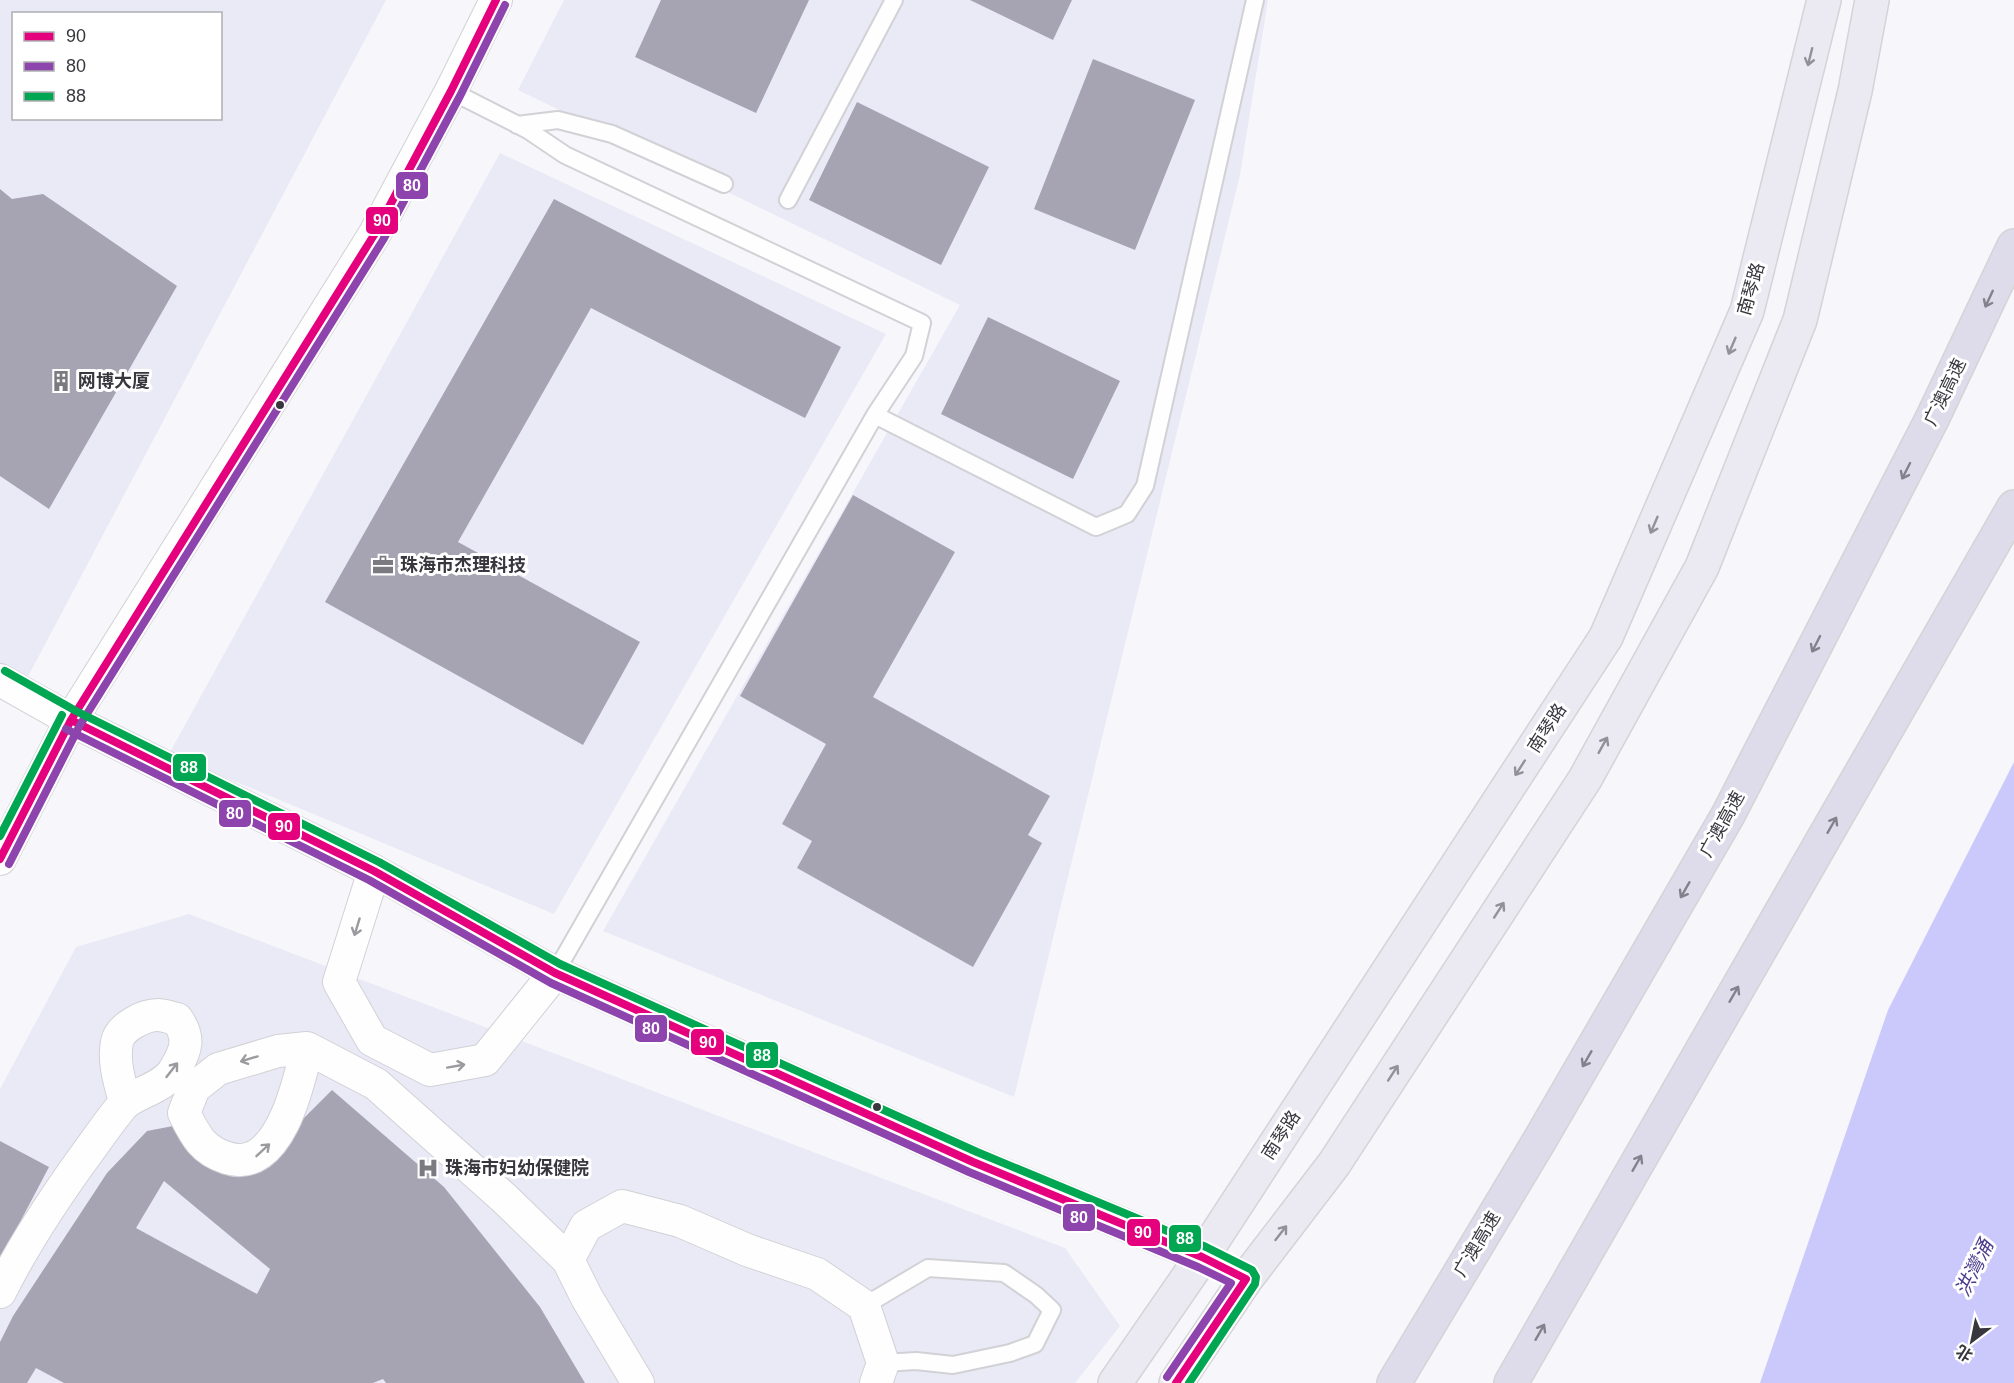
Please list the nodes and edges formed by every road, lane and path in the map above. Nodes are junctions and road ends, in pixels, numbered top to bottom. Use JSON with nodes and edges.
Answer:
{"nodes":[{"id":1,"x":496,"y":0,"type":"edge"},
{"id":2,"x":894,"y":0,"type":"edge"},
{"id":3,"x":1255,"y":0,"type":"edge"},
{"id":4,"x":1824,"y":0,"type":"edge"},
{"id":5,"x":1872,"y":0,"type":"edge"},
{"id":6,"x":451,"y":91,"type":"junction"},
{"id":7,"x":517,"y":125,"type":"junction"},
{"id":8,"x":724,"y":184,"type":"dead end"},
{"id":9,"x":788,"y":200,"type":"dead end"},
{"id":10,"x":2014,"y":246,"type":"edge"},
{"id":11,"x":875,"y":415,"type":"junction"},
{"id":12,"x":2014,"y":507,"type":"edge"},
{"id":13,"x":0,"y":680,"type":"edge"},
{"id":14,"x":71,"y":720,"type":"junction"},
{"id":15,"x":0,"y":859,"type":"edge"},
{"id":16,"x":374,"y":871,"type":"junction"},
{"id":17,"x":555,"y":973,"type":"junction"},
{"id":18,"x":306,"y":1048,"type":"dead end"},
{"id":19,"x":125,"y":1102,"type":"dead end"},
{"id":20,"x":1202,"y":1257,"type":"junction"},
{"id":21,"x":568,"y":1260,"type":"junction"},
{"id":22,"x":1246,"y":1279,"type":"junction"},
{"id":23,"x":0,"y":1292,"type":"edge"},
{"id":24,"x":864,"y":1306,"type":"junction"},
{"id":25,"x":880,"y":1373,"type":"edge"},
{"id":26,"x":638,"y":1383,"type":"edge"},
{"id":27,"x":1115,"y":1383,"type":"edge"},
{"id":28,"x":1176,"y":1383,"type":"edge"},
{"id":29,"x":1394,"y":1383,"type":"edge"},
{"id":30,"x":1511,"y":1383,"type":"edge"}],
"edges":[{"from":1,"to":6,"type":"street"},
{"from":2,"to":9,"type":"lane"},
{"from":3,"to":11,"type":"lane"},
{"from":4,"to":20,"type":"main road","name":"南琴路","one_way":true},
{"from":22,"to":5,"type":"main road","one_way":true},
{"from":6,"to":7,"type":"lane"},
{"from":6,"to":14,"type":"street"},
{"from":7,"to":8,"type":"lane"},
{"from":7,"to":11,"type":"lane"},
{"from":10,"to":29,"type":"highway","name":"广澳高速","one_way":true},
{"from":11,"to":17,"type":"lane"},
{"from":30,"to":12,"type":"highway","one_way":true},
{"from":13,"to":14,"type":"street"},
{"from":14,"to":15,"type":"street"},
{"from":14,"to":16,"type":"street"},
{"from":16,"to":17,"type":"street"},
{"from":16,"to":17,"type":"street","one_way":true},
{"from":17,"to":20,"type":"street"},
{"from":18,"to":21,"type":"street"},
{"from":19,"to":23,"type":"street"},
{"from":20,"to":22,"type":"main road"},
{"from":20,"to":27,"type":"main road","name":"南琴路"},
{"from":21,"to":24,"type":"street"},
{"from":21,"to":26,"type":"street"},
{"from":22,"to":28,"type":"main road"},
{"from":24,"to":25,"type":"street"},
{"from":24,"to":25,"type":"lane"}]}
